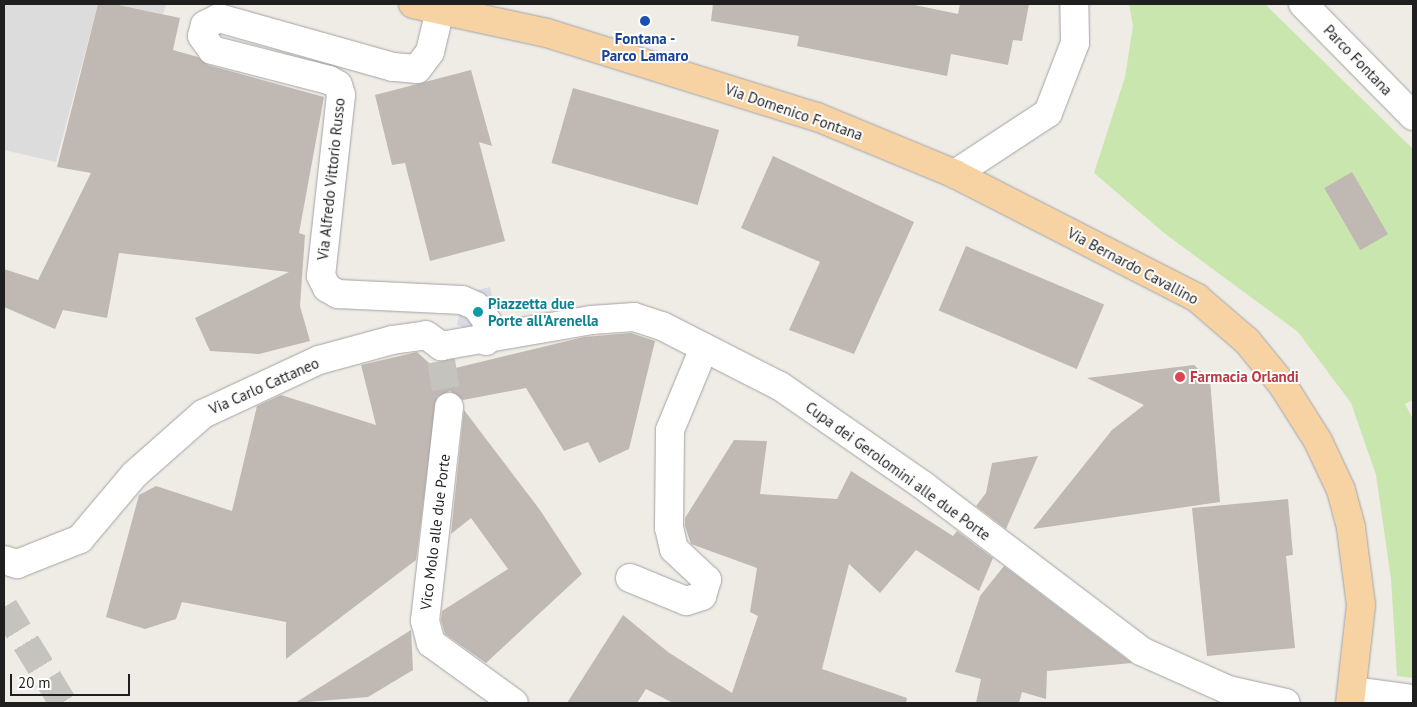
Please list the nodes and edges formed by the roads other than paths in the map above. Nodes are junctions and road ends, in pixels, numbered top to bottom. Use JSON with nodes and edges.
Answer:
{"nodes":[{"id":1,"x":413,"y":4,"type":"edge"},
{"id":2,"x":1074,"y":4,"type":"edge"},
{"id":3,"x":1303,"y":4,"type":"edge"},
{"id":4,"x":440,"y":10,"type":"junction"},
{"id":5,"x":1413,"y":116,"type":"edge"},
{"id":6,"x":955,"y":174,"type":"junction"},
{"id":7,"x":486,"y":341,"type":"junction"},
{"id":8,"x":704,"y":348,"type":"junction"},
{"id":9,"x":449,"y":407,"type":"tunnel mouth"},
{"id":10,"x":4,"y":560,"type":"edge"},
{"id":11,"x":630,"y":578,"type":"dead end"},
{"id":12,"x":1351,"y":697,"type":"edge"},
{"id":13,"x":1413,"y":699,"type":"edge"},
{"id":14,"x":514,"y":703,"type":"edge"},
{"id":15,"x":1286,"y":703,"type":"edge"}],
"edges":[{"from":1,"to":4,"type":"main road","name":"Via Domenico Fontana"},
{"from":2,"to":6,"type":"street"},
{"from":3,"to":5,"type":"street","name":"Parco Fontana"},
{"from":4,"to":6,"type":"main road","name":"Via Domenico Fontana"},
{"from":4,"to":7,"type":"street","name":"Via Alfredo Vittorio Russo"},
{"from":6,"to":12,"type":"main road","name":"Via Bernardo Cavallino"},
{"from":7,"to":8,"type":"street","name":"Cupa dei Gerolomini alle due Porte"},
{"from":7,"to":10,"type":"street","name":"Via Carlo Cattaneo"},
{"from":8,"to":11,"type":"street"},
{"from":8,"to":15,"type":"street","name":"Cupa dei Gerolomini alle due Porte"},
{"from":9,"to":14,"type":"street","name":"Vico Molo alle due Porte"},
{"from":12,"to":13,"type":"street"}]}
